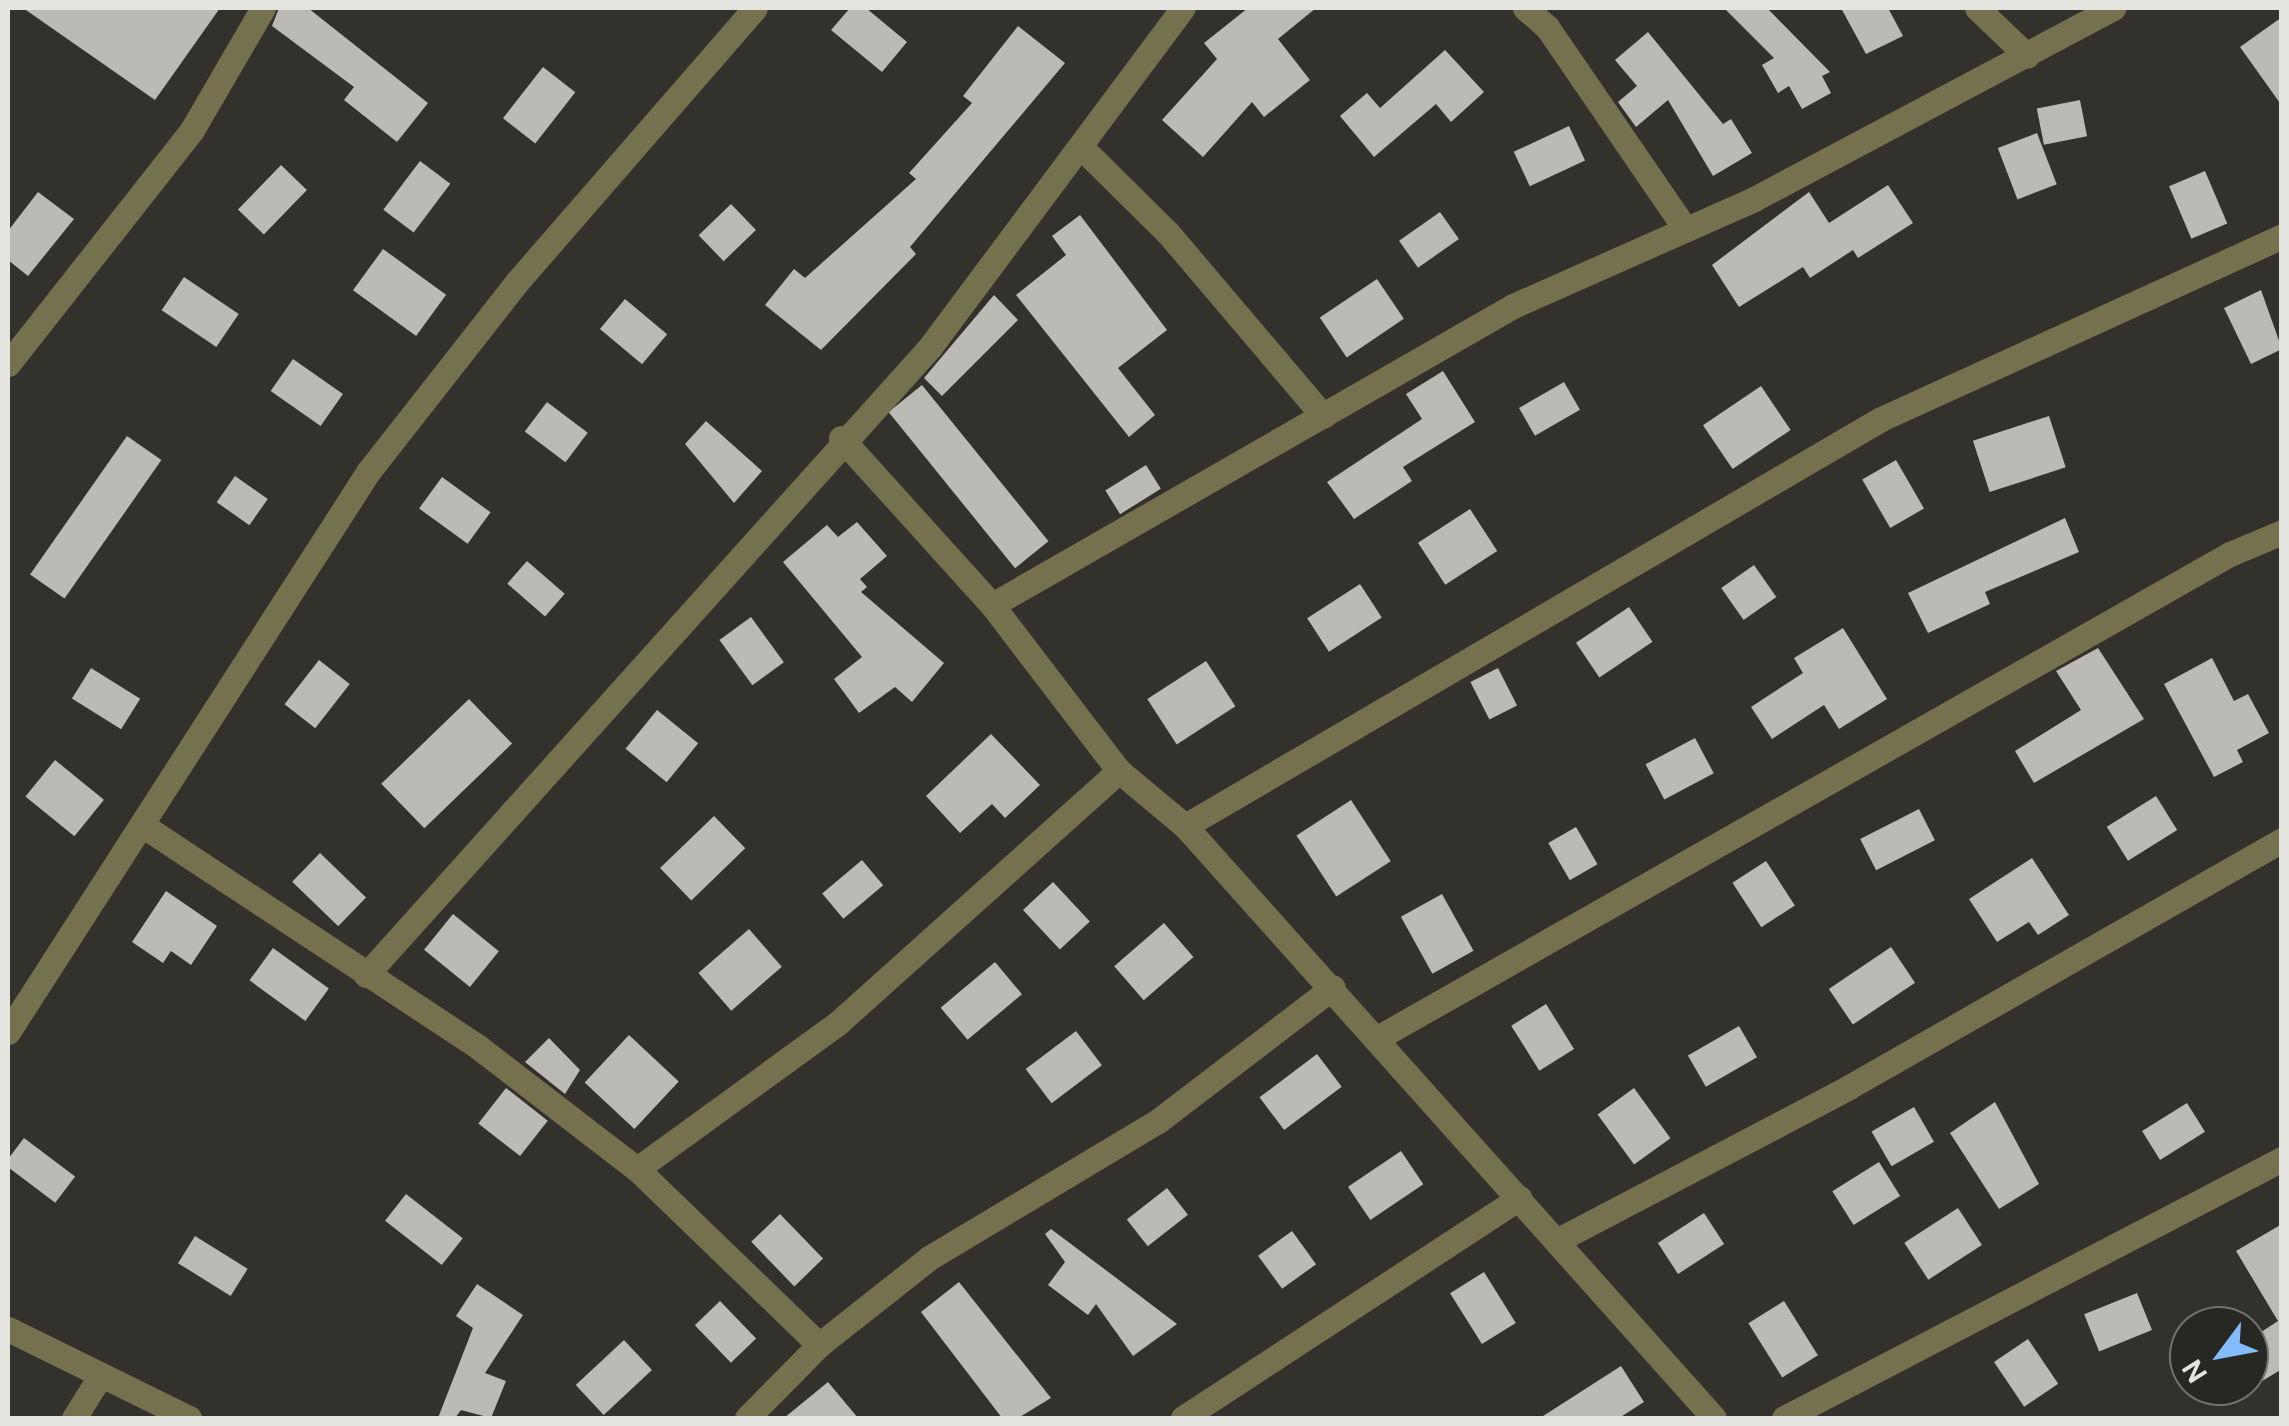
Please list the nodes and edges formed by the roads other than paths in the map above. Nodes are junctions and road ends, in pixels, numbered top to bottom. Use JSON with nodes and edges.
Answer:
{"nodes":[{"id":1,"x":264,"y":8,"type":"edge"},
{"id":2,"x":755,"y":8,"type":"edge"},
{"id":3,"x":1183,"y":8,"type":"edge"},
{"id":4,"x":1525,"y":8,"type":"edge"},
{"id":5,"x":1977,"y":8,"type":"edge"},
{"id":6,"x":2114,"y":8,"type":"edge"},
{"id":7,"x":2027,"y":56,"type":"junction"},
{"id":8,"x":1081,"y":146,"type":"junction"},
{"id":9,"x":1684,"y":227,"type":"junction"},
{"id":10,"x":2282,"y":236,"type":"edge"},
{"id":11,"x":8,"y":364,"type":"edge"},
{"id":12,"x":1323,"y":416,"type":"junction"},
{"id":13,"x":841,"y":438,"type":"junction"},
{"id":14,"x":2282,"y":532,"type":"edge"},
{"id":15,"x":992,"y":605,"type":"junction"},
{"id":16,"x":1119,"y":771,"type":"junction"},
{"id":17,"x":145,"y":826,"type":"junction"},
{"id":18,"x":1186,"y":826,"type":"junction"},
{"id":19,"x":2282,"y":840,"type":"edge"},
{"id":20,"x":366,"y":976,"type":"junction"},
{"id":21,"x":1332,"y":987,"type":"junction"},
{"id":22,"x":8,"y":1032,"type":"edge"},
{"id":23,"x":1379,"y":1037,"type":"junction"},
{"id":24,"x":2282,"y":1159,"type":"edge"},
{"id":25,"x":636,"y":1169,"type":"junction"},
{"id":26,"x":1519,"y":1198,"type":"junction"},
{"id":27,"x":1560,"y":1239,"type":"junction"},
{"id":28,"x":8,"y":1329,"type":"edge"},
{"id":29,"x":820,"y":1345,"type":"junction"},
{"id":30,"x":99,"y":1378,"type":"junction"},
{"id":31,"x":74,"y":1418,"type":"edge"},
{"id":32,"x":188,"y":1418,"type":"edge"},
{"id":33,"x":747,"y":1418,"type":"edge"},
{"id":34,"x":1183,"y":1418,"type":"edge"},
{"id":35,"x":1714,"y":1418,"type":"edge"},
{"id":36,"x":1784,"y":1418,"type":"edge"}],
"edges":[{"from":1,"to":11,"type":"street"},
{"from":2,"to":17,"type":"street"},
{"from":3,"to":8,"type":"street"},
{"from":4,"to":9,"type":"street"},
{"from":5,"to":7,"type":"street"},
{"from":6,"to":7,"type":"street"},
{"from":7,"to":9,"type":"street"},
{"from":8,"to":12,"type":"street"},
{"from":8,"to":13,"type":"street"},
{"from":9,"to":12,"type":"street"},
{"from":10,"to":18,"type":"street"},
{"from":12,"to":15,"type":"street"},
{"from":13,"to":15,"type":"street"},
{"from":13,"to":20,"type":"street"},
{"from":14,"to":23,"type":"street"},
{"from":15,"to":16,"type":"street"},
{"from":16,"to":18,"type":"street"},
{"from":16,"to":25,"type":"street"},
{"from":17,"to":20,"type":"street"},
{"from":17,"to":22,"type":"street"},
{"from":18,"to":21,"type":"street"},
{"from":19,"to":27,"type":"street"},
{"from":20,"to":25,"type":"street"},
{"from":21,"to":23,"type":"street"},
{"from":21,"to":29,"type":"street"},
{"from":23,"to":26,"type":"street"},
{"from":24,"to":36,"type":"street"},
{"from":25,"to":29,"type":"street"},
{"from":26,"to":27,"type":"street"},
{"from":26,"to":34,"type":"street"},
{"from":27,"to":35,"type":"street"},
{"from":28,"to":30,"type":"street"},
{"from":29,"to":33,"type":"street"},
{"from":30,"to":31,"type":"street"},
{"from":30,"to":32,"type":"street"}]}
